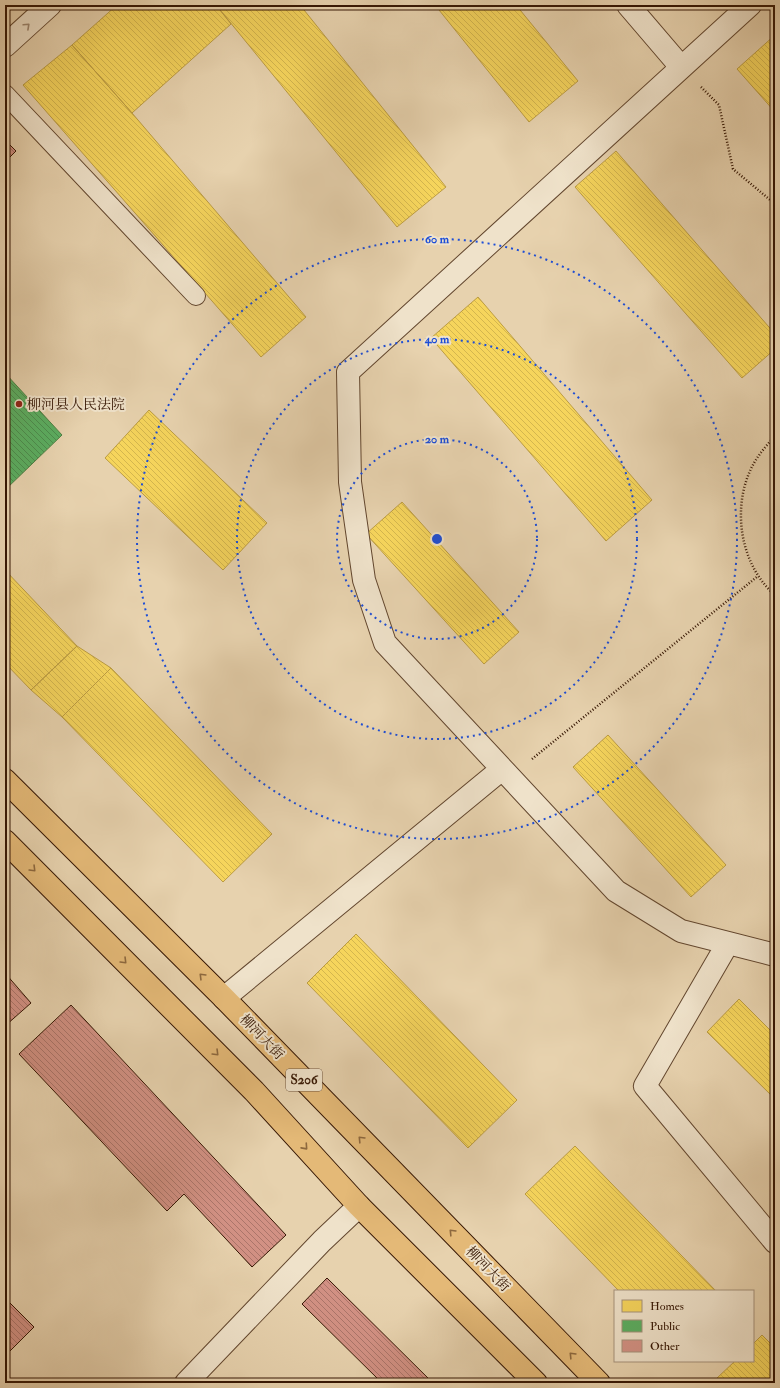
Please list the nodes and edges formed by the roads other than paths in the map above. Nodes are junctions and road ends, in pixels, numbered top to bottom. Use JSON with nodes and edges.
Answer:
{"nodes":[{"id":1,"x":50,"y":5,"type":"edge"},
{"id":2,"x":628,"y":5,"type":"edge"},
{"id":3,"x":750,"y":5,"type":"edge"},
{"id":4,"x":5,"y":46,"type":"edge"},
{"id":5,"x":681,"y":67,"type":"junction"},
{"id":6,"x":5,"y":94,"type":"edge"},
{"id":7,"x":196,"y":296,"type":"dead end"},
{"id":8,"x":506,"y":773,"type":"junction"},
{"id":9,"x":5,"y":780,"type":"edge"},
{"id":10,"x":5,"y":841,"type":"edge"},
{"id":11,"x":728,"y":943,"type":"junction"},
{"id":12,"x":775,"y":955,"type":"edge"},
{"id":13,"x":224,"y":998,"type":"junction"},
{"id":14,"x":359,"y":1206,"type":"junction"},
{"id":15,"x":775,"y":1242,"type":"edge"},
{"id":16,"x":186,"y":1383,"type":"edge"},
{"id":17,"x":536,"y":1383,"type":"edge"},
{"id":18,"x":599,"y":1383,"type":"edge"}],
"edges":[{"from":4,"to":1,"type":"street","one_way":true},
{"from":2,"to":5,"type":"street"},
{"from":3,"to":5,"type":"street"},
{"from":5,"to":8,"type":"street"},
{"from":6,"to":7,"type":"lane"},
{"from":8,"to":11,"type":"street"},
{"from":8,"to":13,"type":"street"},
{"from":13,"to":9,"type":"main road","name":"柳河大街","number":"S206","one_way":true},
{"from":10,"to":14,"type":"main road","one_way":true},
{"from":11,"to":12,"type":"street"},
{"from":11,"to":15,"type":"street"},
{"from":18,"to":13,"type":"main road","name":"柳河大街","number":"S206","one_way":true},
{"from":14,"to":16,"type":"street"},
{"from":14,"to":17,"type":"main road"}]}
